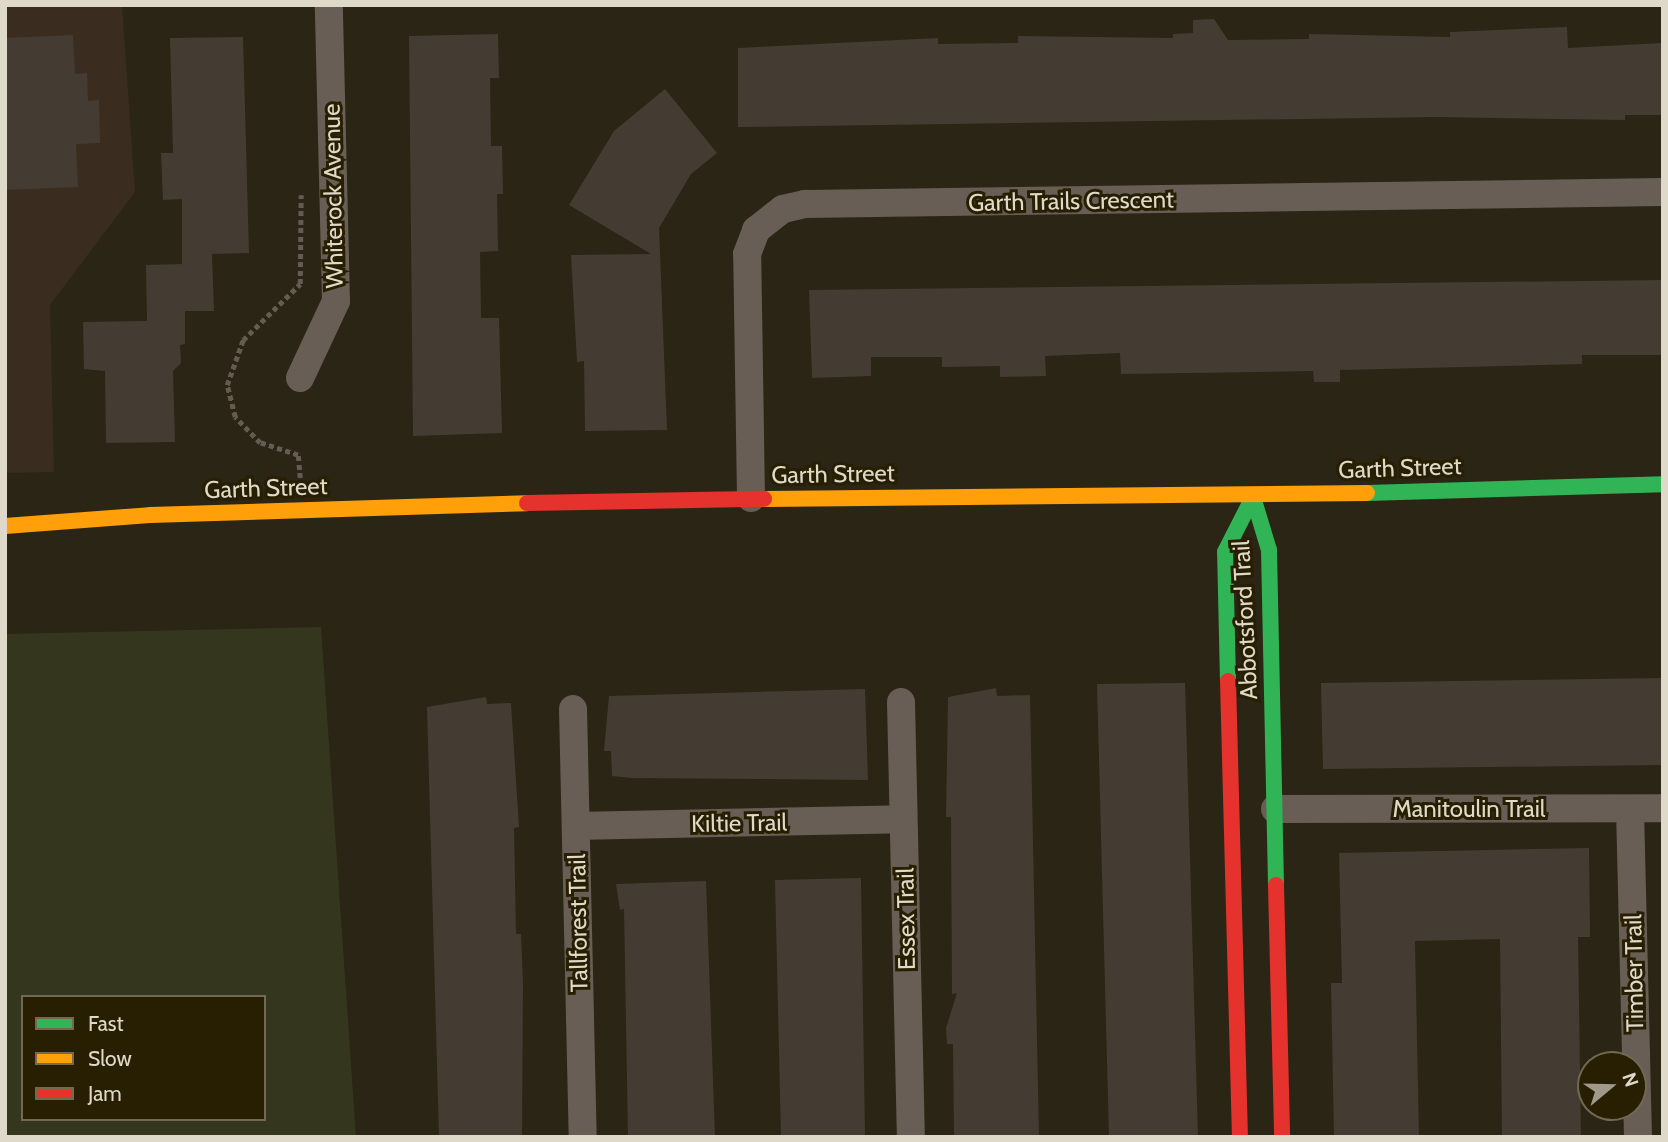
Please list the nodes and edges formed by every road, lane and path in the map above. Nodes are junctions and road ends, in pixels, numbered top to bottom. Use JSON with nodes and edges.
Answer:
{"nodes":[{"id":1,"x":329,"y":5,"type":"edge"},
{"id":2,"x":301,"y":192,"type":"dead end"},
{"id":3,"x":1663,"y":192,"type":"edge"},
{"id":4,"x":300,"y":378,"type":"dead end"},
{"id":5,"x":300,"y":479,"type":"dead end"},
{"id":6,"x":1663,"y":484,"type":"edge"},
{"id":7,"x":1253,"y":497,"type":"junction"},
{"id":8,"x":751,"y":498,"type":"junction"},
{"id":9,"x":5,"y":526,"type":"edge"},
{"id":10,"x":901,"y":702,"type":"dead end"},
{"id":11,"x":573,"y":709,"type":"dead end"},
{"id":12,"x":1663,"y":808,"type":"edge"},
{"id":13,"x":1630,"y":809,"type":"junction"},
{"id":14,"x":1275,"y":810,"type":"junction"},
{"id":15,"x":903,"y":819,"type":"junction"},
{"id":16,"x":576,"y":826,"type":"junction"},
{"id":17,"x":583,"y":1137,"type":"edge"},
{"id":18,"x":911,"y":1137,"type":"edge"},
{"id":19,"x":1240,"y":1137,"type":"edge"},
{"id":20,"x":1282,"y":1137,"type":"edge"},
{"id":21,"x":1638,"y":1137,"type":"edge"}],
"edges":[{"from":1,"to":4,"type":"street","name":"Whiterock Avenue"},
{"from":2,"to":5,"type":"path"},
{"from":3,"to":8,"type":"street","name":"Garth Trails Crescent"},
{"from":6,"to":7,"type":"street","name":"Garth Street"},
{"from":7,"to":8,"type":"street","name":"Garth Street"},
{"from":7,"to":14,"type":"street","name":"Abbotsford Trail"},
{"from":7,"to":19,"type":"street","name":"Abbotsford Trail"},
{"from":8,"to":9,"type":"street","name":"Garth Street"},
{"from":10,"to":15,"type":"street","name":"Essex Trail"},
{"from":11,"to":16,"type":"street","name":"Tallforest Trail"},
{"from":12,"to":13,"type":"street","name":"Manitoulin Trail"},
{"from":13,"to":14,"type":"street","name":"Manitoulin Trail"},
{"from":13,"to":21,"type":"street","name":"Timber Trail"},
{"from":14,"to":20,"type":"street","name":"Abbotsford Trail"},
{"from":15,"to":16,"type":"street","name":"Kiltie Trail"},
{"from":15,"to":18,"type":"street","name":"Essex Trail"},
{"from":16,"to":17,"type":"street","name":"Tallforest Trail"}]}
